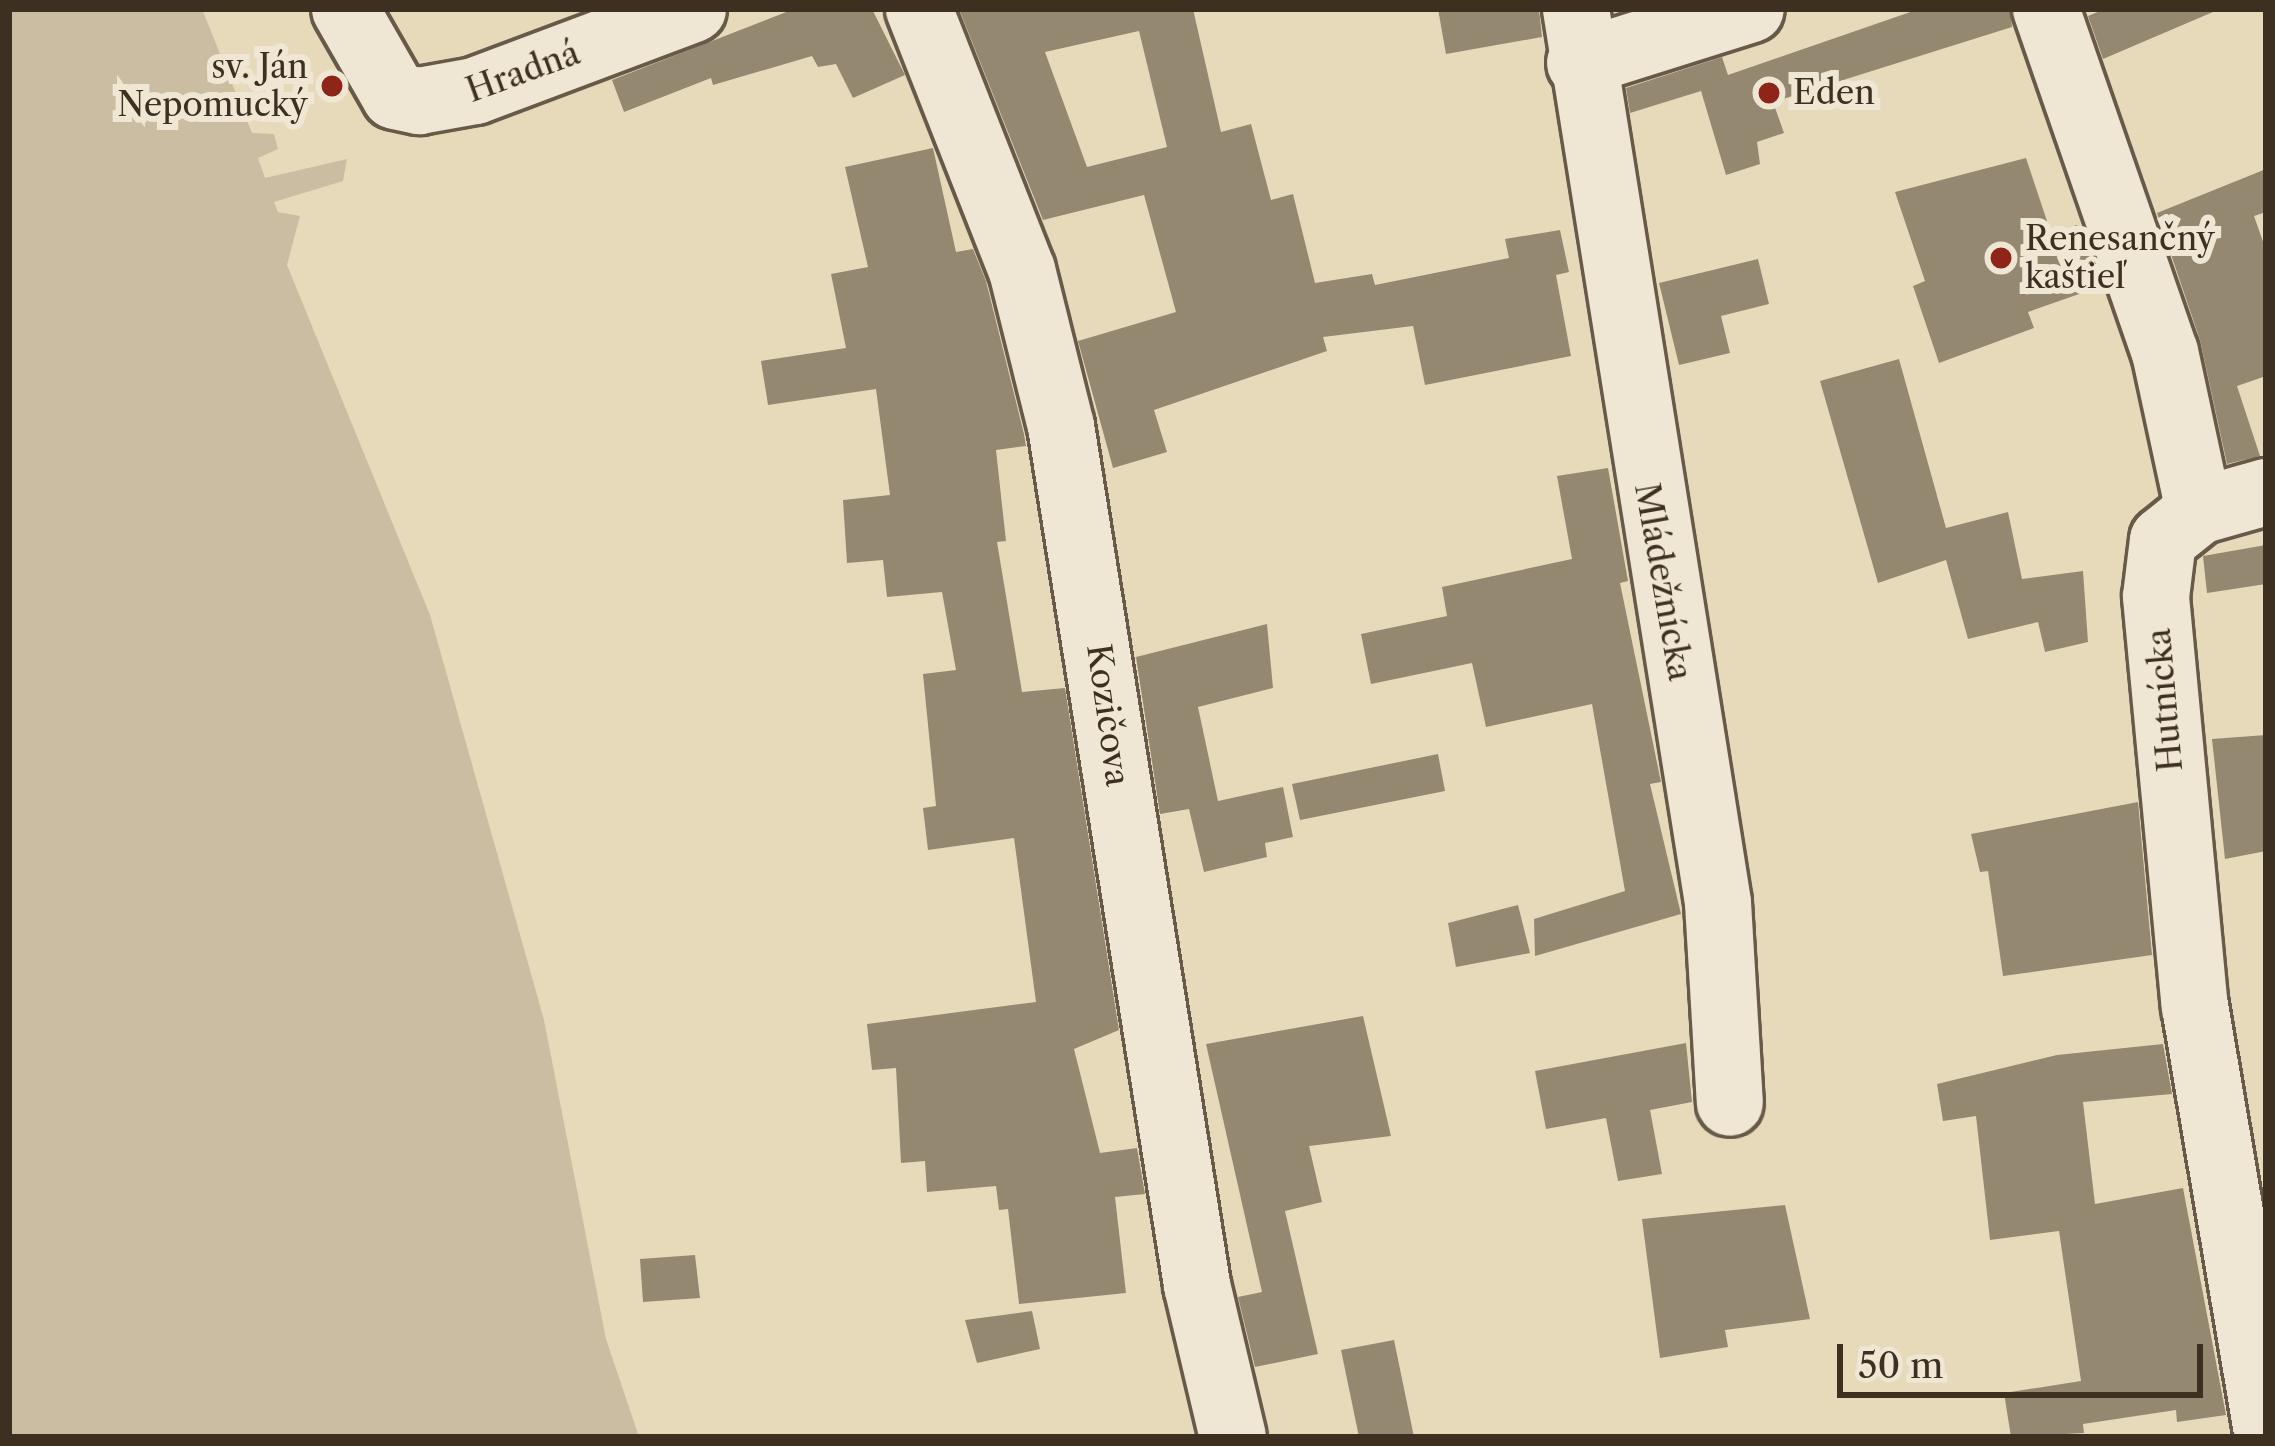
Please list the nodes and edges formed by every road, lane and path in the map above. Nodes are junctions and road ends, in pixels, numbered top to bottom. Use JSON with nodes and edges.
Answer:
{"nodes":[{"id":1,"x":345,"y":9,"type":"edge"},
{"id":2,"x":693,"y":9,"type":"edge"},
{"id":3,"x":920,"y":9,"type":"edge"},
{"id":4,"x":2046,"y":9,"type":"edge"},
{"id":5,"x":1744,"y":10,"type":"edge"},
{"id":6,"x":1578,"y":36,"type":"edge"},
{"id":7,"x":2266,"y":492,"type":"edge"},
{"id":8,"x":2199,"y":511,"type":"junction"},
{"id":9,"x":1730,"y":1102,"type":"dead end"},
{"id":10,"x":2266,"y":1425,"type":"edge"},
{"id":11,"x":1233,"y":1437,"type":"edge"}],
"edges":[{"from":1,"to":2,"type":"street","name":"Hradná"},
{"from":3,"to":11,"type":"street","name":"Kozičova"},
{"from":4,"to":8,"type":"street"},
{"from":5,"to":6,"type":"street","name":"Mládežnícka"},
{"from":6,"to":9,"type":"street","name":"Mládežnícka"},
{"from":7,"to":8,"type":"street"},
{"from":8,"to":10,"type":"street","name":"Hutnícka"}]}
